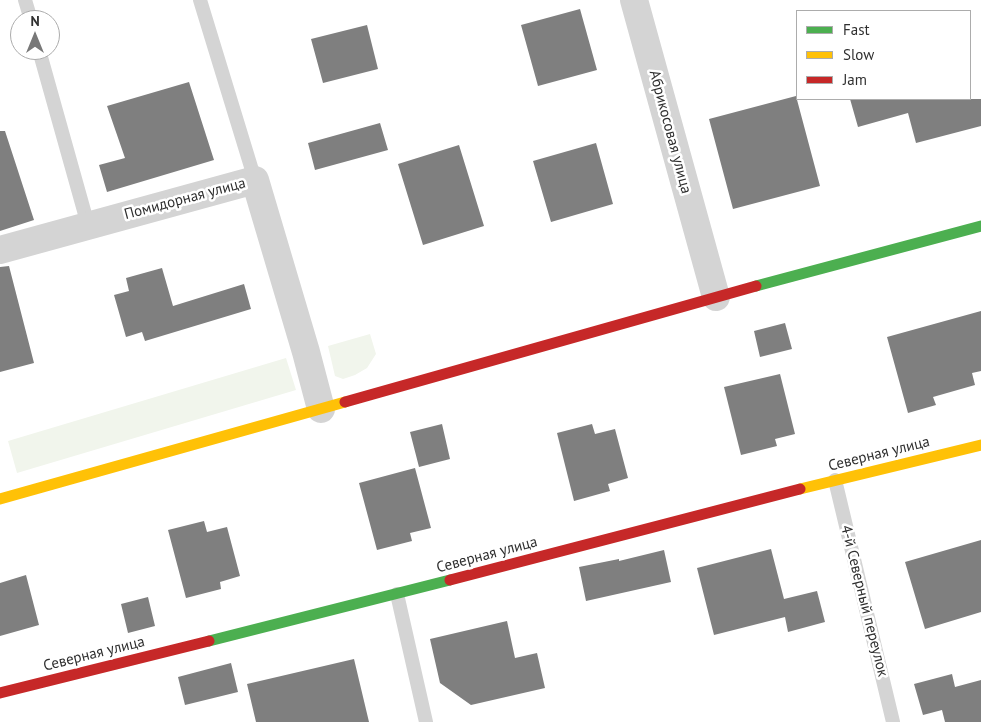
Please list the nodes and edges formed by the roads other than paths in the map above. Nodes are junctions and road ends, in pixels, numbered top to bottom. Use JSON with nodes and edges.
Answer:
{"nodes":[{"id":1,"x":200,"y":0,"type":"edge"},
{"id":2,"x":634,"y":0,"type":"edge"},
{"id":3,"x":42,"y":60,"type":"edge"},
{"id":4,"x":255,"y":180,"type":"junction"},
{"id":5,"x":88,"y":225,"type":"junction"},
{"id":6,"x":981,"y":226,"type":"edge"},
{"id":7,"x":0,"y":250,"type":"edge"},
{"id":8,"x":716,"y":297,"type":"junction"},
{"id":9,"x":321,"y":409,"type":"junction"},
{"id":10,"x":981,"y":445,"type":"edge"},
{"id":11,"x":835,"y":480,"type":"junction"},
{"id":12,"x":0,"y":499,"type":"edge"},
{"id":13,"x":397,"y":594,"type":"junction"},
{"id":14,"x":0,"y":693,"type":"edge"},
{"id":15,"x":426,"y":722,"type":"edge"},
{"id":16,"x":893,"y":722,"type":"edge"}],
"edges":[{"from":1,"to":4,"type":"lane"},
{"from":2,"to":8,"type":"street","name":"Абрикосовая улица"},
{"from":3,"to":5,"type":"lane"},
{"from":4,"to":5,"type":"street","name":"Помидорная улица"},
{"from":4,"to":9,"type":"street","name":"Помидорная улица"},
{"from":5,"to":7,"type":"street","name":"Помидорная улица"},
{"from":6,"to":8,"type":"street"},
{"from":8,"to":9,"type":"street"},
{"from":9,"to":12,"type":"street"},
{"from":10,"to":11,"type":"street","name":"Северная улица"},
{"from":11,"to":13,"type":"street","name":"Северная улица"},
{"from":11,"to":16,"type":"lane","name":"4-й Северный переулок"},
{"from":13,"to":14,"type":"street","name":"Северная улица"},
{"from":13,"to":15,"type":"lane"}]}
